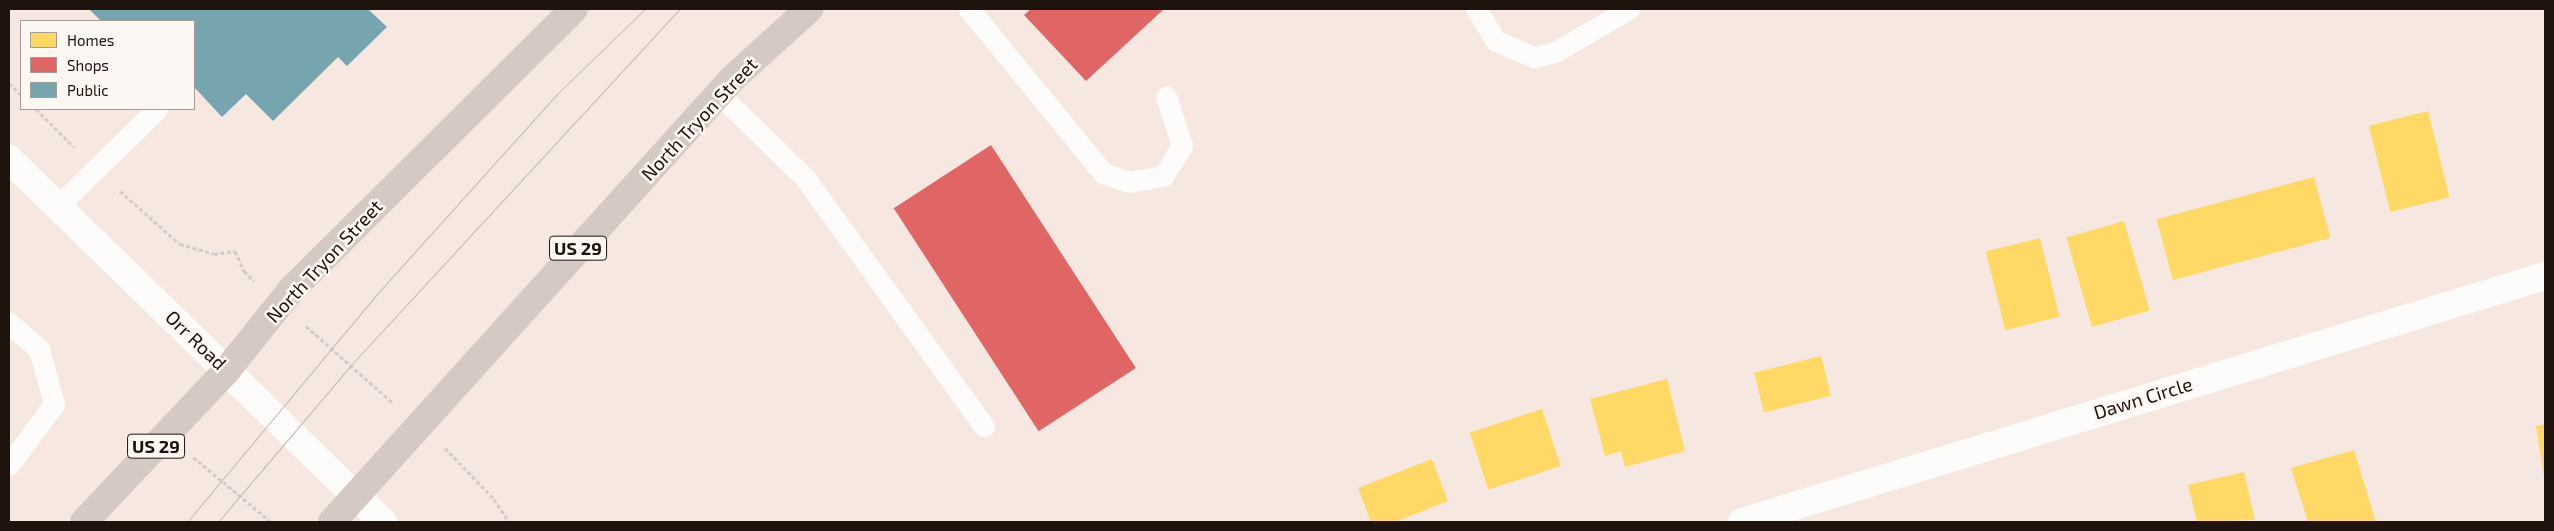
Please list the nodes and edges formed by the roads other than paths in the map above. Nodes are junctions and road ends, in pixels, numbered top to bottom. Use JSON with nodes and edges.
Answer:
{"nodes":[{"id":1,"x":574,"y":9,"type":"edge"},
{"id":2,"x":809,"y":9,"type":"edge"},
{"id":3,"x":969,"y":9,"type":"edge"},
{"id":4,"x":1476,"y":9,"type":"edge"},
{"id":5,"x":1629,"y":9,"type":"edge"},
{"id":6,"x":719,"y":94,"type":"junction"},
{"id":7,"x":1166,"y":96,"type":"dead end"},
{"id":8,"x":155,"y":110,"type":"edge"},
{"id":9,"x":9,"y":159,"type":"edge"},
{"id":10,"x":58,"y":206,"type":"junction"},
{"id":11,"x":2545,"y":276,"type":"edge"},
{"id":12,"x":9,"y":323,"type":"edge"},
{"id":13,"x":227,"y":370,"type":"junction"},
{"id":14,"x":984,"y":426,"type":"dead end"},
{"id":15,"x":9,"y":465,"type":"edge"},
{"id":16,"x":355,"y":494,"type":"junction"},
{"id":17,"x":84,"y":522,"type":"edge"},
{"id":18,"x":332,"y":522,"type":"edge"},
{"id":19,"x":383,"y":522,"type":"edge"},
{"id":20,"x":1742,"y":522,"type":"edge"}],
"edges":[{"from":1,"to":13,"type":"main road","name":"North Tryon Street","number":"US 29"},
{"from":2,"to":6,"type":"main road","name":"North Tryon Street","number":"US 29"},
{"from":3,"to":7,"type":"lane"},
{"from":4,"to":5,"type":"lane"},
{"from":6,"to":14,"type":"lane"},
{"from":6,"to":16,"type":"main road","name":"North Tryon Street","number":"US 29"},
{"from":8,"to":10,"type":"lane"},
{"from":9,"to":10,"type":"street","name":"Orr Road"},
{"from":10,"to":13,"type":"street","name":"Orr Road"},
{"from":11,"to":20,"type":"street","name":"Dawn Circle"},
{"from":12,"to":15,"type":"lane"},
{"from":13,"to":16,"type":"street","name":"Orr Road"},
{"from":13,"to":17,"type":"main road","name":"North Tryon Street","number":"US 29"},
{"from":16,"to":18,"type":"main road","name":"North Tryon Street","number":"US 29"},
{"from":16,"to":19,"type":"street","name":"Orr Road"}]}
